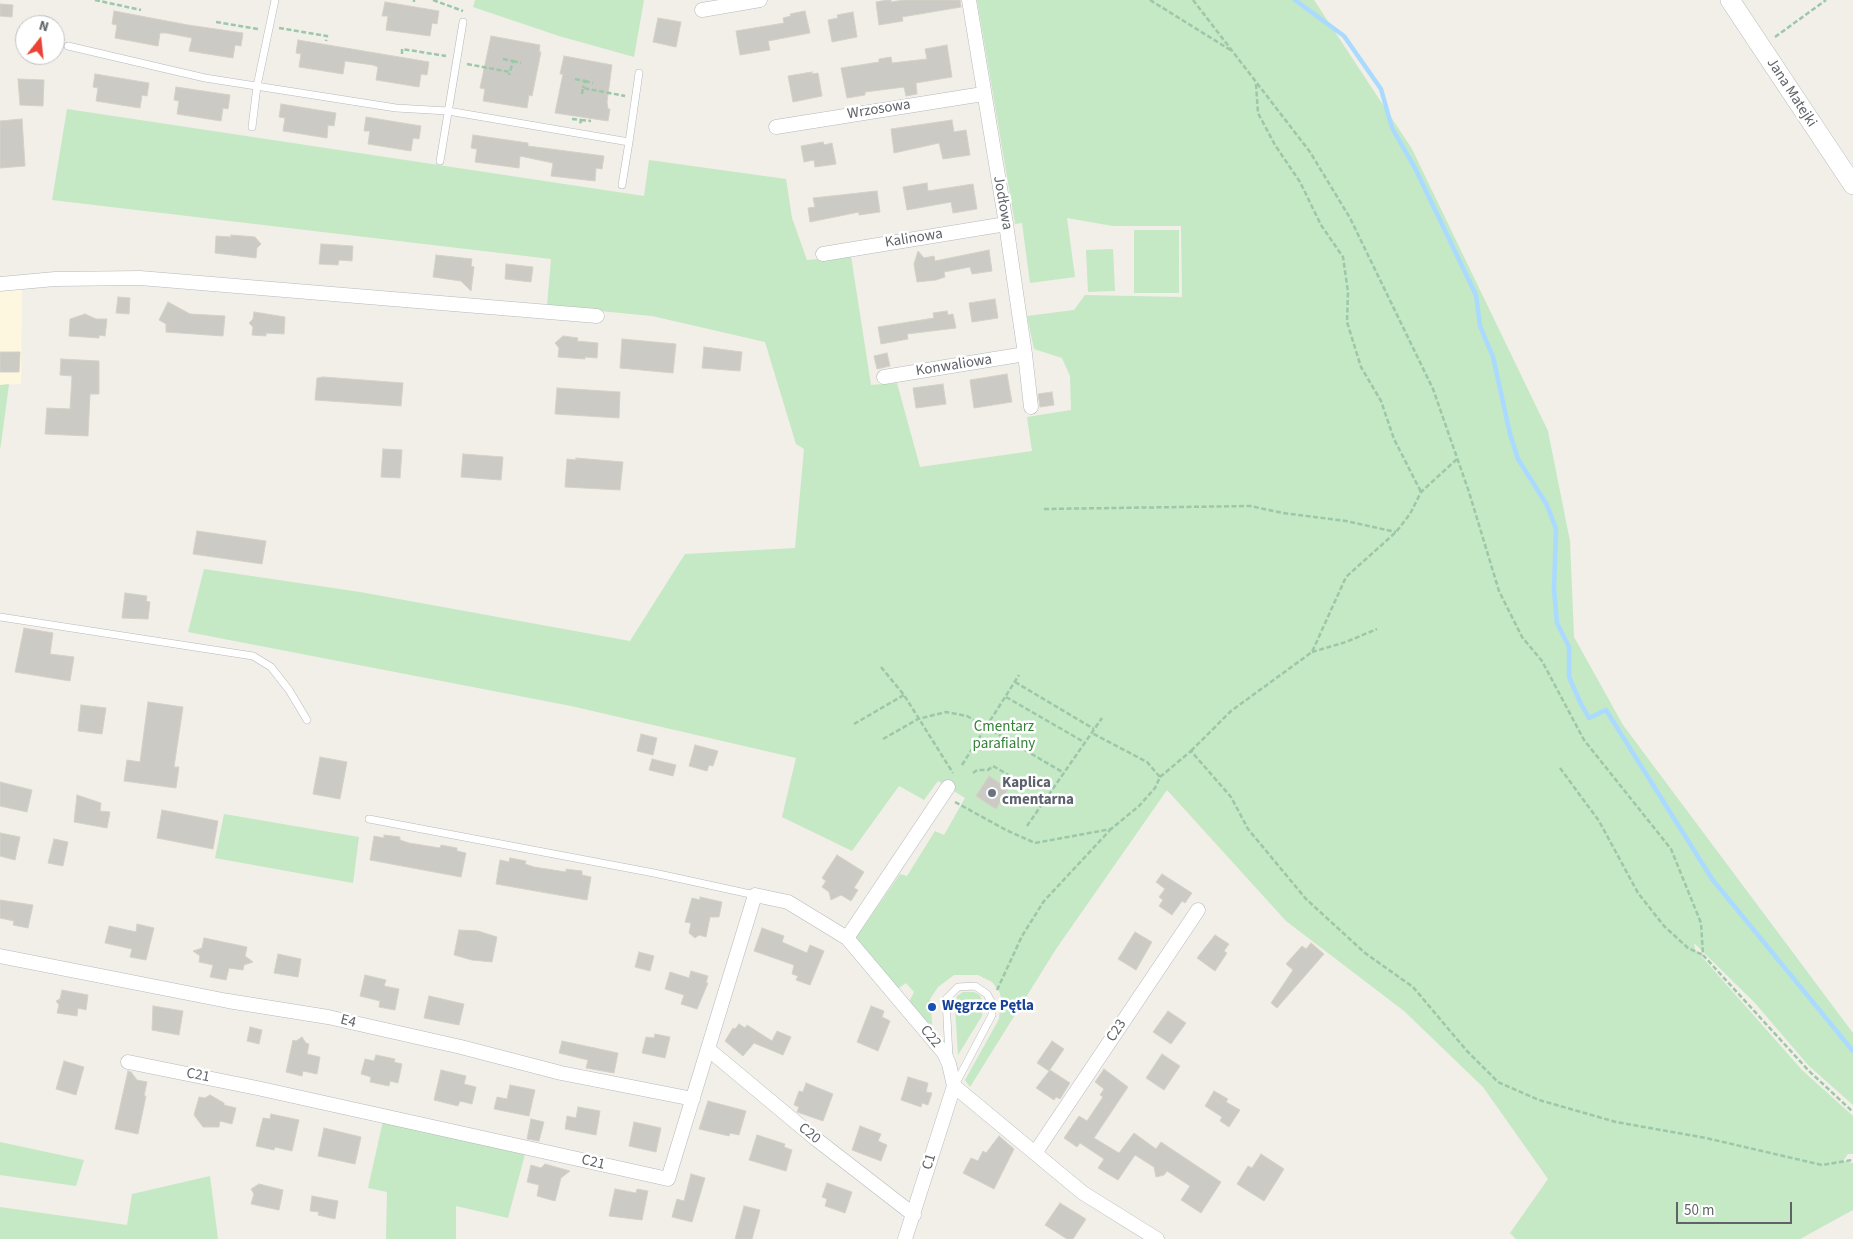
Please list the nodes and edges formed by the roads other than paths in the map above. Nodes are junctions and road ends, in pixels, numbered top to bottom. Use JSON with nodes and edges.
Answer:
{"nodes":[{"id":1,"x":275,"y":0,"type":"edge"},
{"id":2,"x":760,"y":0,"type":"edge"},
{"id":3,"x":969,"y":0,"type":"edge"},
{"id":4,"x":1730,"y":0,"type":"edge"},
{"id":5,"x":702,"y":10,"type":"dead end"},
{"id":6,"x":463,"y":22,"type":"road end"},
{"id":7,"x":68,"y":46,"type":"dead end"},
{"id":8,"x":639,"y":73,"type":"dead end"},
{"id":9,"x":257,"y":86,"type":"junction"},
{"id":10,"x":983,"y":94,"type":"junction"},
{"id":11,"x":448,"y":111,"type":"junction"},
{"id":12,"x":252,"y":127,"type":"dead end"},
{"id":13,"x":776,"y":127,"type":"dead end"},
{"id":14,"x":629,"y":142,"type":"junction"},
{"id":15,"x":440,"y":161,"type":"dead end"},
{"id":16,"x":622,"y":185,"type":"dead end"},
{"id":17,"x":1853,"y":185,"type":"edge"},
{"id":18,"x":1006,"y":224,"type":"junction"},
{"id":19,"x":823,"y":254,"type":"dead end"},
{"id":20,"x":0,"y":284,"type":"edge"},
{"id":21,"x":597,"y":316,"type":"dead end"},
{"id":22,"x":1025,"y":354,"type":"junction"},
{"id":23,"x":884,"y":377,"type":"dead end"},
{"id":24,"x":1031,"y":407,"type":"dead end"},
{"id":25,"x":0,"y":617,"type":"edge"},
{"id":26,"x":307,"y":720,"type":"dead end"},
{"id":27,"x":948,"y":786,"type":"road end"},
{"id":28,"x":369,"y":819,"type":"dead end"},
{"id":29,"x":755,"y":895,"type":"junction"},
{"id":30,"x":1198,"y":910,"type":"dead end"},
{"id":31,"x":847,"y":938,"type":"junction"},
{"id":32,"x":0,"y":956,"type":"edge"},
{"id":33,"x":708,"y":1049,"type":"junction"},
{"id":34,"x":128,"y":1062,"type":"dead end"},
{"id":35,"x":949,"y":1064,"type":"junction"},
{"id":36,"x":954,"y":1086,"type":"junction"},
{"id":37,"x":693,"y":1099,"type":"junction"},
{"id":38,"x":1035,"y":1153,"type":"junction"},
{"id":39,"x":914,"y":1215,"type":"junction"},
{"id":40,"x":905,"y":1239,"type":"edge"},
{"id":41,"x":1157,"y":1239,"type":"edge"}],
"edges":[{"from":1,"to":9,"type":"lane"},
{"from":2,"to":5,"type":"street"},
{"from":3,"to":10,"type":"street","name":"Jodłowa"},
{"from":4,"to":17,"type":"street","name":"Jana Matejki"},
{"from":6,"to":11,"type":"lane"},
{"from":7,"to":9,"type":"lane"},
{"from":8,"to":14,"type":"lane"},
{"from":9,"to":11,"type":"lane"},
{"from":9,"to":12,"type":"lane"},
{"from":10,"to":13,"type":"street","name":"Wrzosowa"},
{"from":10,"to":18,"type":"street","name":"Jodłowa"},
{"from":11,"to":14,"type":"lane"},
{"from":11,"to":15,"type":"lane"},
{"from":14,"to":16,"type":"lane"},
{"from":18,"to":19,"type":"street","name":"Kalinowa"},
{"from":18,"to":22,"type":"street","name":"Jodłowa"},
{"from":20,"to":21,"type":"street"},
{"from":22,"to":23,"type":"street","name":"Konwaliowa"},
{"from":22,"to":24,"type":"street","name":"Jodłowa"},
{"from":25,"to":26,"type":"lane"},
{"from":27,"to":31,"type":"street"},
{"from":28,"to":29,"type":"lane"},
{"from":29,"to":31,"type":"street"},
{"from":29,"to":33,"type":"street","name":"C21"},
{"from":30,"to":38,"type":"street","name":"C23"},
{"from":31,"to":35,"type":"street","name":"C22"},
{"from":32,"to":37,"type":"street","name":"E4"},
{"from":33,"to":37,"type":"street","name":"C21"},
{"from":33,"to":39,"type":"street","name":"C20"},
{"from":34,"to":37,"type":"street","name":"C21"},
{"from":35,"to":36,"type":"street","name":"C22"},
{"from":35,"to":36,"type":"lane"},
{"from":36,"to":38,"type":"street"},
{"from":36,"to":39,"type":"street","name":"C1"},
{"from":38,"to":41,"type":"street"},
{"from":39,"to":40,"type":"street","name":"C1"}]}
